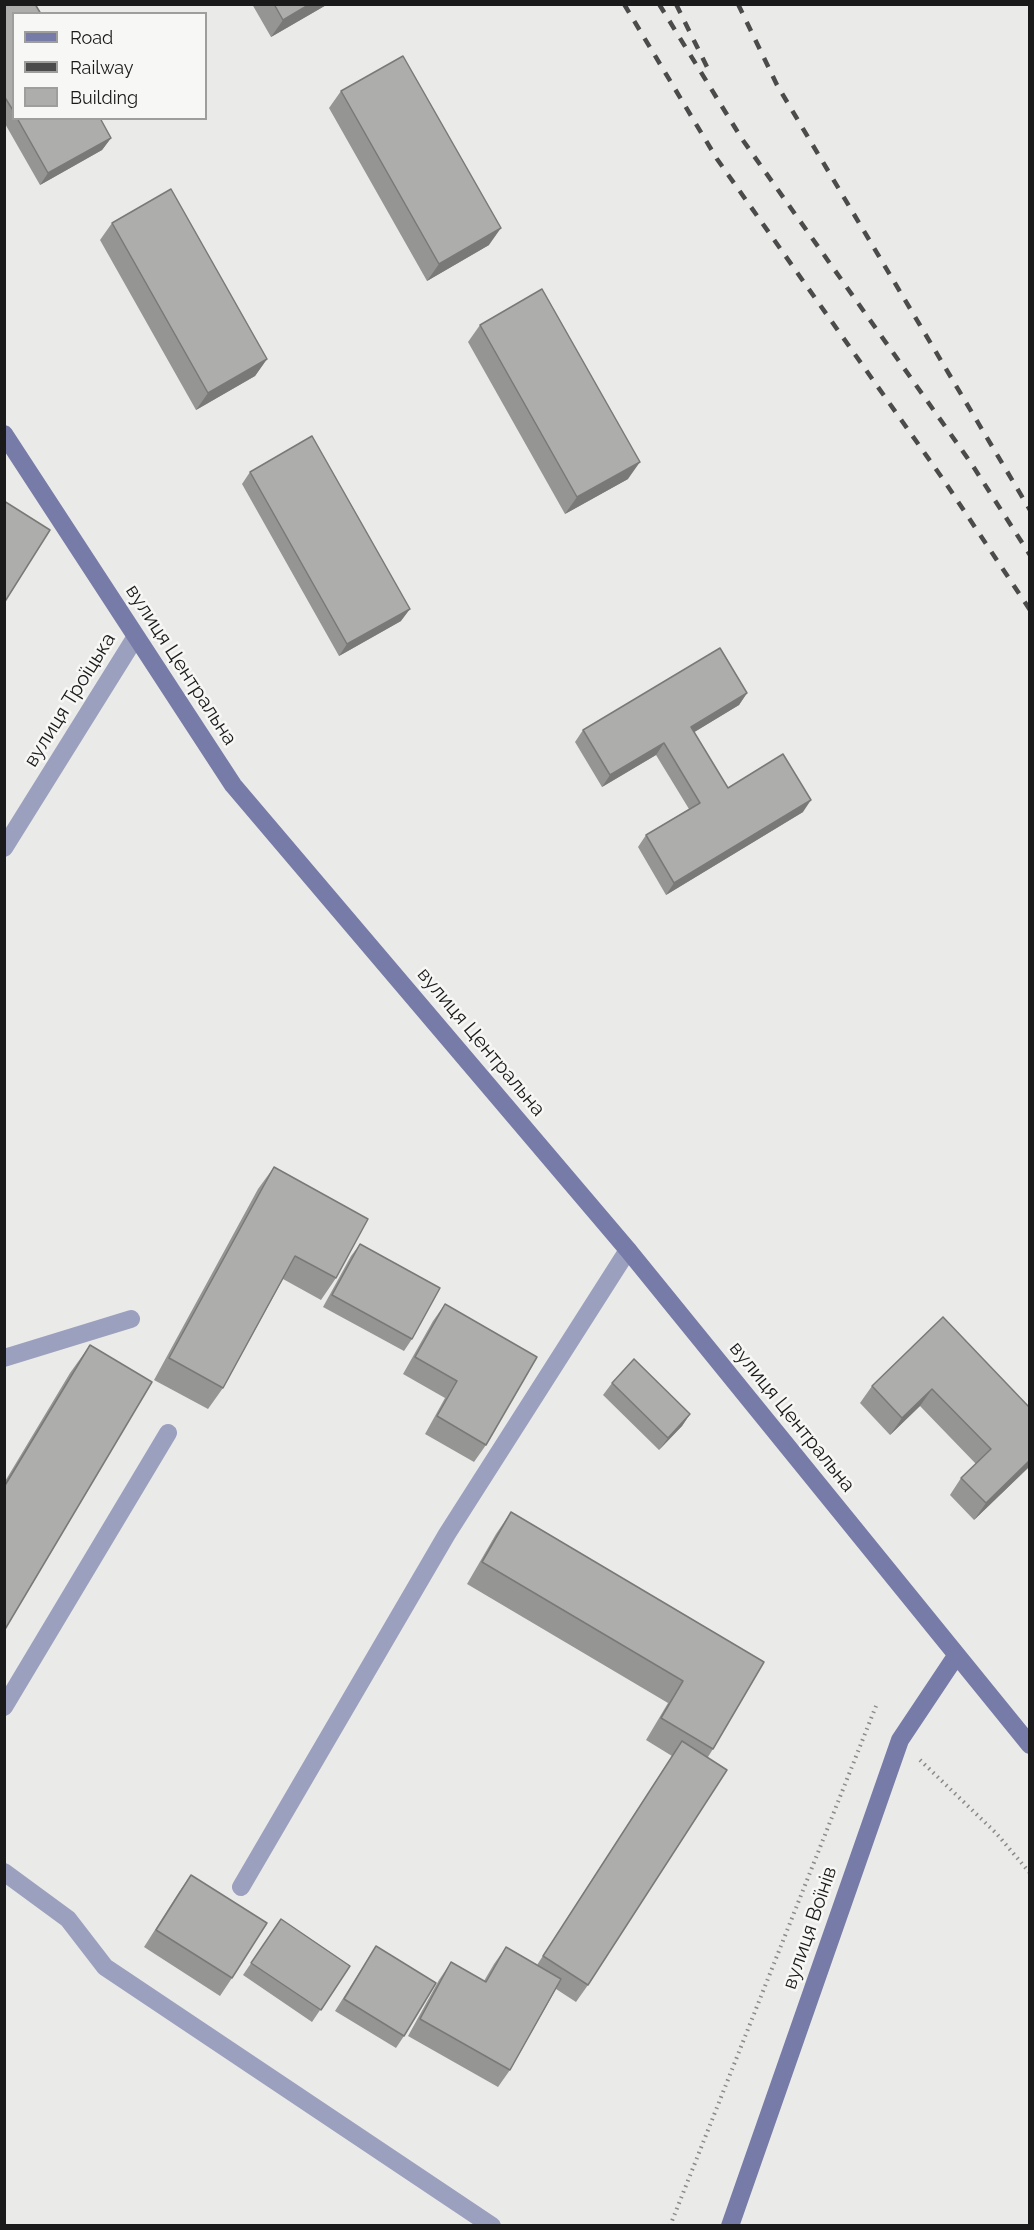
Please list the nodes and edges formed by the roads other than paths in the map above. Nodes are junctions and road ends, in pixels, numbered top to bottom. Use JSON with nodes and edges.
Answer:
{"nodes":[{"id":1,"x":4,"y":434,"type":"edge"},
{"id":2,"x":135,"y":638,"type":"junction"},
{"id":3,"x":4,"y":848,"type":"edge"},
{"id":4,"x":628,"y":1250,"type":"junction"},
{"id":5,"x":131,"y":1319,"type":"dead end"},
{"id":6,"x":4,"y":1358,"type":"edge"},
{"id":7,"x":168,"y":1433,"type":"dead end"},
{"id":8,"x":956,"y":1656,"type":"junction"},
{"id":9,"x":4,"y":1707,"type":"edge"},
{"id":10,"x":1029,"y":1745,"type":"edge"},
{"id":11,"x":4,"y":1872,"type":"edge"},
{"id":12,"x":240,"y":1887,"type":"dead end"},
{"id":13,"x":492,"y":2226,"type":"edge"},
{"id":14,"x":730,"y":2226,"type":"edge"}],
"edges":[{"from":1,"to":2,"type":"main road","name":"вулиця Центральна"},
{"from":2,"to":3,"type":"street","name":"вулиця Троїцька"},
{"from":2,"to":4,"type":"main road","name":"вулиця Центральна"},
{"from":4,"to":8,"type":"main road","name":"вулиця Центральна"},
{"from":4,"to":12,"type":"street"},
{"from":5,"to":6,"type":"street"},
{"from":7,"to":9,"type":"street"},
{"from":8,"to":10,"type":"main road","name":"вулиця Центральна"},
{"from":8,"to":14,"type":"main road","name":"вулиця Воїнів"},
{"from":11,"to":13,"type":"street"}]}
